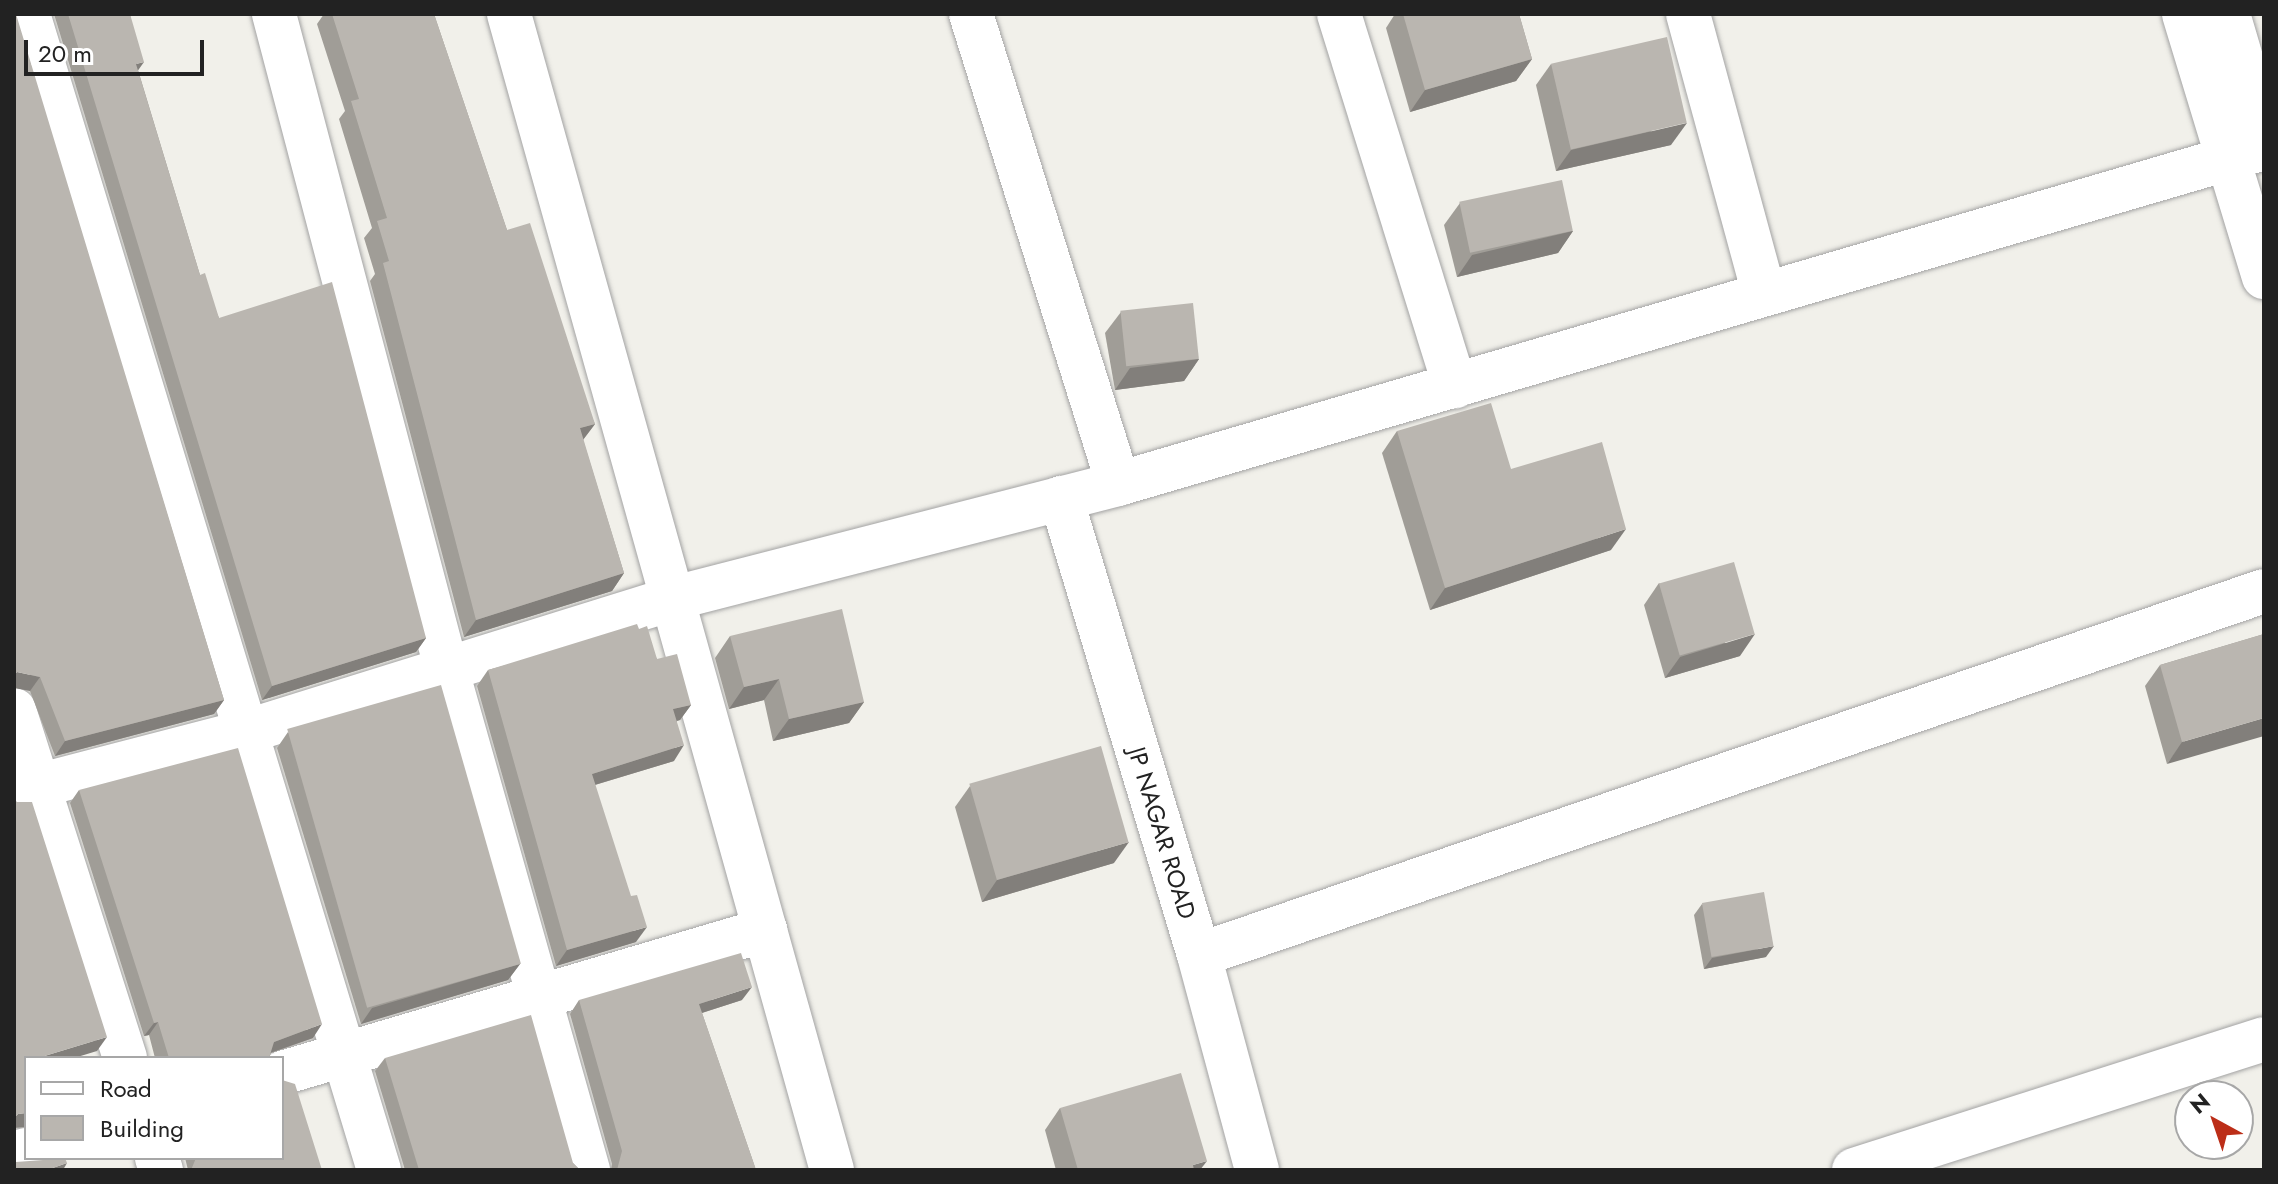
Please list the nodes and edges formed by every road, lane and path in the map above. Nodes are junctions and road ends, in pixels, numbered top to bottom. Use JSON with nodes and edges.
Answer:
{"nodes":[{"id":1,"x":28,"y":14,"type":"edge"},
{"id":2,"x":274,"y":14,"type":"edge"},
{"id":3,"x":509,"y":14,"type":"edge"},
{"id":4,"x":971,"y":14,"type":"edge"},
{"id":5,"x":1339,"y":14,"type":"edge"},
{"id":6,"x":1688,"y":14,"type":"edge"},
{"id":7,"x":2184,"y":14,"type":"edge"},
{"id":8,"x":2228,"y":14,"type":"edge"},
{"id":9,"x":2252,"y":148,"type":"edge"},
{"id":10,"x":2264,"y":277,"type":"edge"},
{"id":11,"x":1764,"y":294,"type":"junction"},
{"id":12,"x":1455,"y":386,"type":"junction"},
{"id":13,"x":1118,"y":484,"type":"junction"},
{"id":14,"x":1061,"y":498,"type":"junction"},
{"id":15,"x":2264,"y":591,"type":"edge"},
{"id":16,"x":674,"y":598,"type":"junction"},
{"id":17,"x":447,"y":671,"type":"junction"},
{"id":18,"x":14,"y":710,"type":"edge"},
{"id":19,"x":248,"y":731,"type":"junction"},
{"id":20,"x":26,"y":788,"type":"edge"},
{"id":21,"x":765,"y":930,"type":"junction"},
{"id":22,"x":1199,"y":955,"type":"junction"},
{"id":23,"x":542,"y":997,"type":"junction"},
{"id":24,"x":2264,"y":1039,"type":"edge"},
{"id":25,"x":344,"y":1052,"type":"junction"},
{"id":26,"x":124,"y":1056,"type":"edge"},
{"id":27,"x":284,"y":1072,"type":"edge"},
{"id":28,"x":379,"y":1170,"type":"edge"},
{"id":29,"x":588,"y":1170,"type":"edge"},
{"id":30,"x":832,"y":1170,"type":"edge"},
{"id":31,"x":1257,"y":1170,"type":"edge"},
{"id":32,"x":1854,"y":1170,"type":"edge"}],
"edges":[{"from":1,"to":19,"type":"street"},
{"from":2,"to":17,"type":"street"},
{"from":3,"to":16,"type":"street"},
{"from":4,"to":13,"type":"street"},
{"from":5,"to":12,"type":"street"},
{"from":6,"to":11,"type":"street"},
{"from":7,"to":9,"type":"street"},
{"from":8,"to":9,"type":"street"},
{"from":9,"to":10,"type":"street"},
{"from":9,"to":11,"type":"street"},
{"from":11,"to":12,"type":"street"},
{"from":12,"to":13,"type":"street"},
{"from":13,"to":14,"type":"street"},
{"from":14,"to":16,"type":"street"},
{"from":14,"to":22,"type":"street","name":"JP NAGAR ROAD"},
{"from":15,"to":22,"type":"street"},
{"from":16,"to":17,"type":"street"},
{"from":16,"to":21,"type":"street"},
{"from":17,"to":19,"type":"street"},
{"from":17,"to":23,"type":"street"},
{"from":18,"to":20,"type":"street"},
{"from":19,"to":20,"type":"street"},
{"from":19,"to":25,"type":"street"},
{"from":20,"to":26,"type":"street"},
{"from":21,"to":23,"type":"street"},
{"from":21,"to":30,"type":"street"},
{"from":22,"to":31,"type":"street","name":"JP NAGAR ROAD"},
{"from":23,"to":25,"type":"street"},
{"from":23,"to":29,"type":"street"},
{"from":24,"to":32,"type":"street"},
{"from":25,"to":27,"type":"street"},
{"from":25,"to":28,"type":"street"}]}
